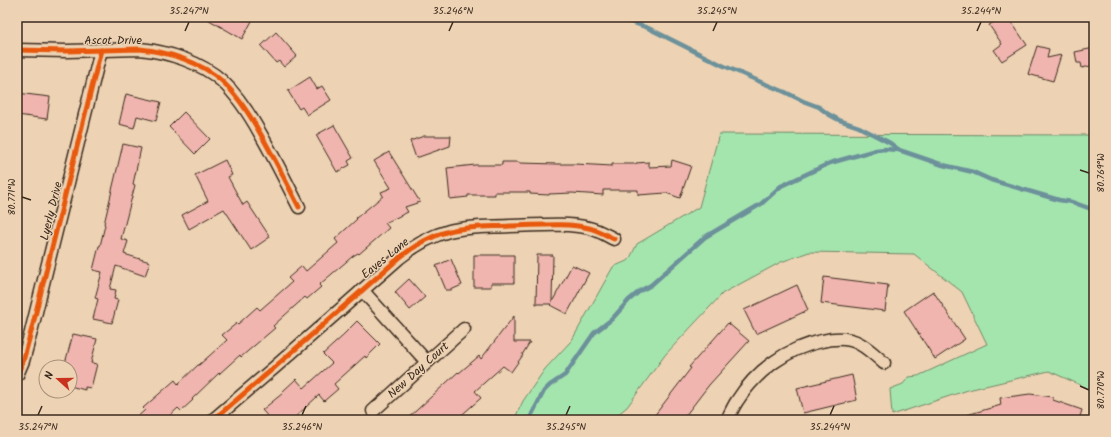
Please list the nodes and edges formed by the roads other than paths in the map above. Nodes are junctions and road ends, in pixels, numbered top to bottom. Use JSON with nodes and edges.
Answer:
{"nodes":[{"id":1,"x":17,"y":50,"type":"edge"},
{"id":2,"x":101,"y":50,"type":"junction"},
{"id":3,"x":299,"y":207,"type":"dead end"},
{"id":4,"x":614,"y":239,"type":"dead end"},
{"id":5,"x":362,"y":290,"type":"junction"},
{"id":6,"x":464,"y":329,"type":"dead end"},
{"id":7,"x":427,"y":362,"type":"junction"},
{"id":8,"x":884,"y":363,"type":"dead end"},
{"id":9,"x":17,"y":375,"type":"edge"},
{"id":10,"x":373,"y":411,"type":"dead end"},
{"id":11,"x":213,"y":420,"type":"edge"},
{"id":12,"x":727,"y":420,"type":"edge"}],
"edges":[{"from":1,"to":2,"type":"street","name":"Ascot Drive"},
{"from":2,"to":3,"type":"street","name":"Ascot Drive"},
{"from":2,"to":9,"type":"street","name":"Lyerly Drive"},
{"from":4,"to":5,"type":"street","name":"Eaves Lane"},
{"from":5,"to":7,"type":"street"},
{"from":5,"to":11,"type":"street","name":"Eaves Lane"},
{"from":6,"to":7,"type":"street","name":"New Day Court"},
{"from":7,"to":10,"type":"street","name":"New Day Court"},
{"from":8,"to":12,"type":"street"}]}
